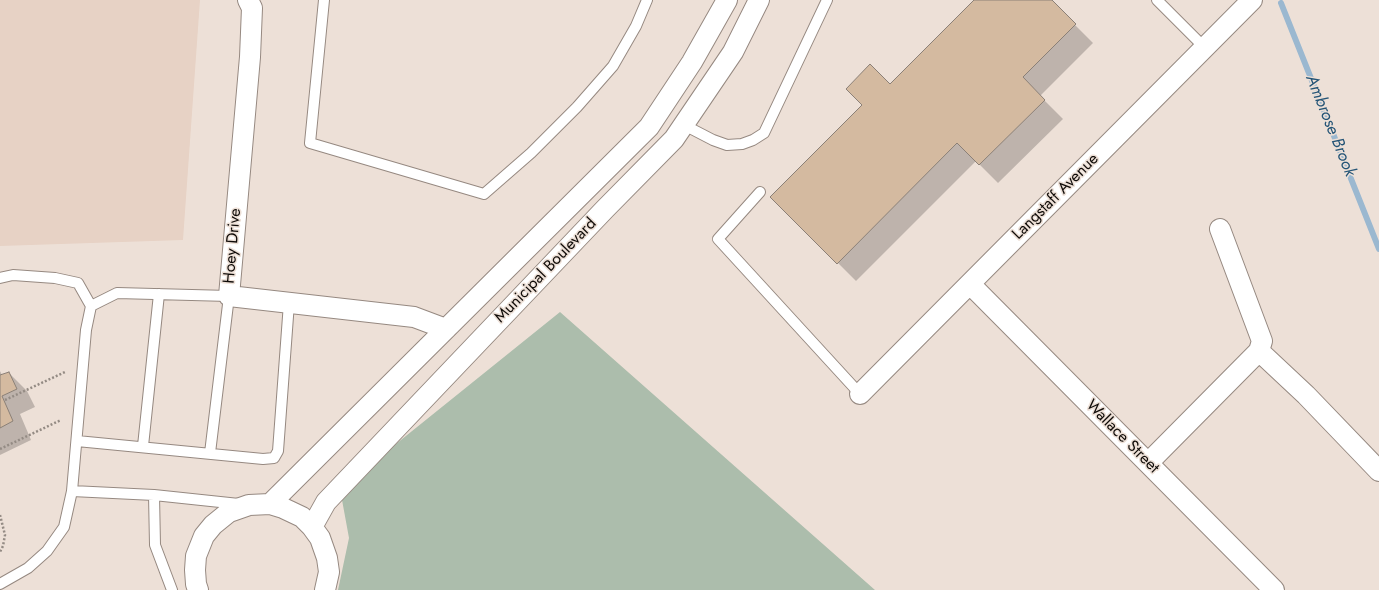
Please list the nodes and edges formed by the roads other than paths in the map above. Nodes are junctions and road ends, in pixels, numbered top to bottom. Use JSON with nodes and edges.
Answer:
{"nodes":[{"id":1,"x":248,"y":0,"type":"edge"},
{"id":2,"x":324,"y":0,"type":"edge"},
{"id":3,"x":647,"y":0,"type":"edge"},
{"id":4,"x":727,"y":0,"type":"edge"},
{"id":5,"x":759,"y":0,"type":"edge"},
{"id":6,"x":827,"y":0,"type":"edge"},
{"id":7,"x":1157,"y":0,"type":"edge"},
{"id":8,"x":1252,"y":0,"type":"edge"},
{"id":9,"x":1204,"y":48,"type":"junction"},
{"id":10,"x":684,"y":125,"type":"junction"},
{"id":11,"x":760,"y":192,"type":"dead end"},
{"id":12,"x":1220,"y":230,"type":"dead end"},
{"id":13,"x":0,"y":278,"type":"edge"},
{"id":14,"x":970,"y":284,"type":"junction"},
{"id":15,"x":159,"y":294,"type":"junction"},
{"id":16,"x":228,"y":296,"type":"junction"},
{"id":17,"x":290,"y":303,"type":"junction"},
{"id":18,"x":90,"y":306,"type":"junction"},
{"id":19,"x":446,"y":329,"type":"junction"},
{"id":20,"x":1258,"y":351,"type":"junction"},
{"id":21,"x":860,"y":394,"type":"joint"},
{"id":22,"x":77,"y":441,"type":"junction"},
{"id":23,"x":143,"y":446,"type":"junction"},
{"id":24,"x":210,"y":453,"type":"junction"},
{"id":25,"x":1148,"y":463,"type":"junction"},
{"id":26,"x":1379,"y":471,"type":"edge"},
{"id":27,"x":72,"y":491,"type":"junction"},
{"id":28,"x":154,"y":495,"type":"junction"},
{"id":29,"x":270,"y":504,"type":"junction"},
{"id":30,"x":249,"y":505,"type":"junction"},
{"id":31,"x":312,"y":527,"type":"junction"},
{"id":32,"x":0,"y":584,"type":"edge"},
{"id":33,"x":194,"y":588,"type":"edge"},
{"id":34,"x":172,"y":590,"type":"edge"},
{"id":35,"x":325,"y":590,"type":"edge"},
{"id":36,"x":1274,"y":590,"type":"edge"}],
"edges":[{"from":1,"to":16,"type":"street","name":"Hoey Drive"},
{"from":2,"to":3,"type":"lane"},
{"from":4,"to":19,"type":"street","name":"Municipal Boulevard"},
{"from":5,"to":10,"type":"street","name":"Municipal Boulevard"},
{"from":6,"to":10,"type":"lane"},
{"from":7,"to":9,"type":"lane"},
{"from":8,"to":9,"type":"street","name":"Langstaff Avenue"},
{"from":9,"to":14,"type":"street","name":"Langstaff Avenue"},
{"from":10,"to":31,"type":"street","name":"Municipal Boulevard"},
{"from":11,"to":21,"type":"lane"},
{"from":12,"to":20,"type":"street"},
{"from":13,"to":18,"type":"lane"},
{"from":14,"to":21,"type":"street","name":"Langstaff Avenue"},
{"from":14,"to":25,"type":"street","name":"Wallace Street"},
{"from":15,"to":16,"type":"lane"},
{"from":15,"to":18,"type":"lane"},
{"from":15,"to":23,"type":"lane"},
{"from":16,"to":17,"type":"street","name":"Hoey Drive"},
{"from":16,"to":24,"type":"lane"},
{"from":17,"to":19,"type":"street","name":"Hoey Drive"},
{"from":17,"to":24,"type":"lane"},
{"from":18,"to":22,"type":"lane"},
{"from":19,"to":29,"type":"street","name":"Municipal Boulevard"},
{"from":20,"to":25,"type":"street"},
{"from":20,"to":26,"type":"street"},
{"from":22,"to":23,"type":"lane"},
{"from":22,"to":27,"type":"lane"},
{"from":23,"to":24,"type":"lane"},
{"from":25,"to":36,"type":"street","name":"Wallace Street"},
{"from":27,"to":28,"type":"lane"},
{"from":27,"to":32,"type":"lane"},
{"from":28,"to":30,"type":"lane"},
{"from":28,"to":34,"type":"lane"},
{"from":29,"to":30,"type":"street"},
{"from":29,"to":31,"type":"street"},
{"from":30,"to":33,"type":"street"},
{"from":31,"to":35,"type":"street"}]}
